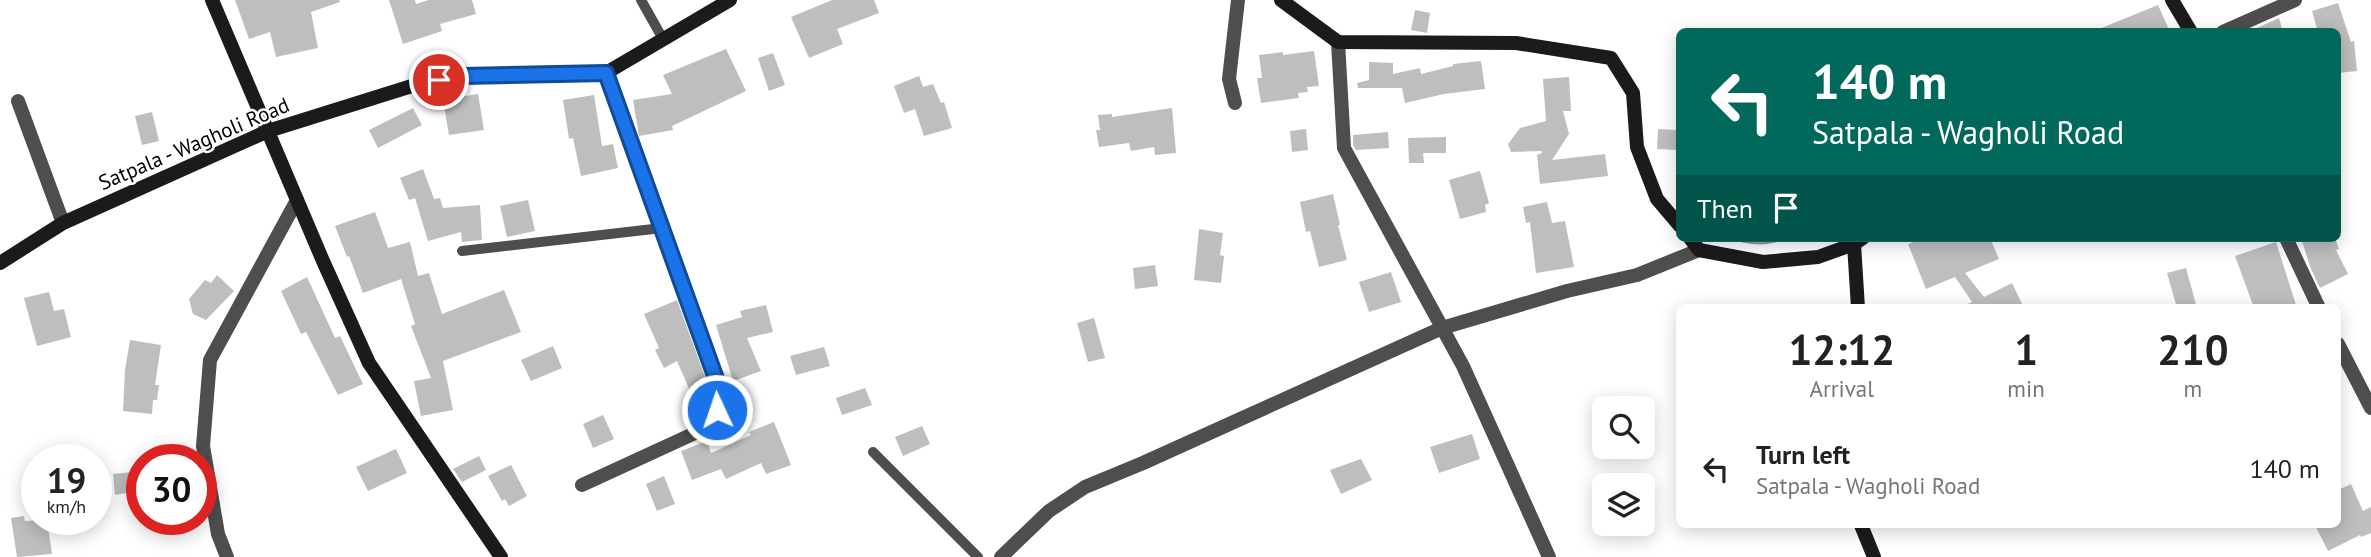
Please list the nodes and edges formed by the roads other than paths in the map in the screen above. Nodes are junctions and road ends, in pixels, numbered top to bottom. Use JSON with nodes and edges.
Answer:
{"nodes":[{"id":1,"x":212,"y":0,"type":"edge"},
{"id":2,"x":641,"y":0,"type":"edge"},
{"id":3,"x":730,"y":0,"type":"edge"},
{"id":4,"x":1238,"y":0,"type":"edge"},
{"id":5,"x":1281,"y":0,"type":"edge"},
{"id":6,"x":2172,"y":0,"type":"edge"},
{"id":7,"x":2295,"y":0,"type":"edge"},
{"id":8,"x":2189,"y":28,"type":"edge"},
{"id":9,"x":2232,"y":28,"type":"edge"},
{"id":10,"x":663,"y":39,"type":"junction"},
{"id":11,"x":1338,"y":42,"type":"junction"},
{"id":12,"x":606,"y":73,"type":"junction"},
{"id":13,"x":18,"y":101,"type":"dead end"},
{"id":14,"x":1235,"y":103,"type":"dead end"},
{"id":15,"x":268,"y":131,"type":"junction"},
{"id":16,"x":297,"y":200,"type":"junction"},
{"id":17,"x":1676,"y":221,"type":"edge"},
{"id":18,"x":63,"y":223,"type":"junction"},
{"id":19,"x":662,"y":228,"type":"junction"},
{"id":20,"x":1856,"y":242,"type":"edge"},
{"id":21,"x":1858,"y":242,"type":"edge"},
{"id":22,"x":2288,"y":242,"type":"edge"},
{"id":23,"x":1695,"y":244,"type":"edge"},
{"id":24,"x":462,"y":251,"type":"dead end"},
{"id":25,"x":0,"y":263,"type":"edge"},
{"id":26,"x":1858,"y":304,"type":"edge"},
{"id":27,"x":2317,"y":304,"type":"edge"},
{"id":28,"x":1442,"y":328,"type":"junction"},
{"id":29,"x":2341,"y":350,"type":"edge"},
{"id":30,"x":2371,"y":408,"type":"edge"},
{"id":31,"x":873,"y":452,"type":"dead end"},
{"id":32,"x":582,"y":485,"type":"dead end"},
{"id":33,"x":1862,"y":528,"type":"edge"},
{"id":34,"x":227,"y":557,"type":"edge"},
{"id":35,"x":501,"y":557,"type":"edge"},
{"id":36,"x":978,"y":557,"type":"edge"},
{"id":37,"x":1001,"y":557,"type":"edge"},
{"id":38,"x":1549,"y":557,"type":"edge"},
{"id":39,"x":1874,"y":557,"type":"edge"}],
"edges":[{"from":1,"to":15,"type":"main road"},
{"from":2,"to":10,"type":"lane"},
{"from":3,"to":10,"type":"main road","name":"Satpala - Wagholi Road"},
{"from":4,"to":14,"type":"street"},
{"from":5,"to":11,"type":"main road"},
{"from":6,"to":8,"type":"main road"},
{"from":7,"to":9,"type":"street"},
{"from":10,"to":12,"type":"main road","name":"Satpala - Wagholi Road"},
{"from":11,"to":17,"type":"main road"},
{"from":11,"to":28,"type":"street"},
{"from":12,"to":15,"type":"main road","name":"Satpala - Wagholi Road"},
{"from":12,"to":19,"type":"street"},
{"from":13,"to":18,"type":"street"},
{"from":15,"to":16,"type":"main road"},
{"from":15,"to":18,"type":"main road","name":"Satpala - Wagholi Road"},
{"from":16,"to":34,"type":"street"},
{"from":16,"to":35,"type":"main road"},
{"from":18,"to":25,"type":"main road","name":"Satpala - Wagholi Road"},
{"from":19,"to":24,"type":"lane"},
{"from":19,"to":32,"type":"street"},
{"from":20,"to":23,"type":"main road"},
{"from":21,"to":26,"type":"main road"},
{"from":22,"to":27,"type":"street"},
{"from":23,"to":28,"type":"street"},
{"from":28,"to":37,"type":"street"},
{"from":28,"to":38,"type":"street"},
{"from":29,"to":30,"type":"street"},
{"from":31,"to":36,"type":"lane"},
{"from":33,"to":39,"type":"main road"}]}
